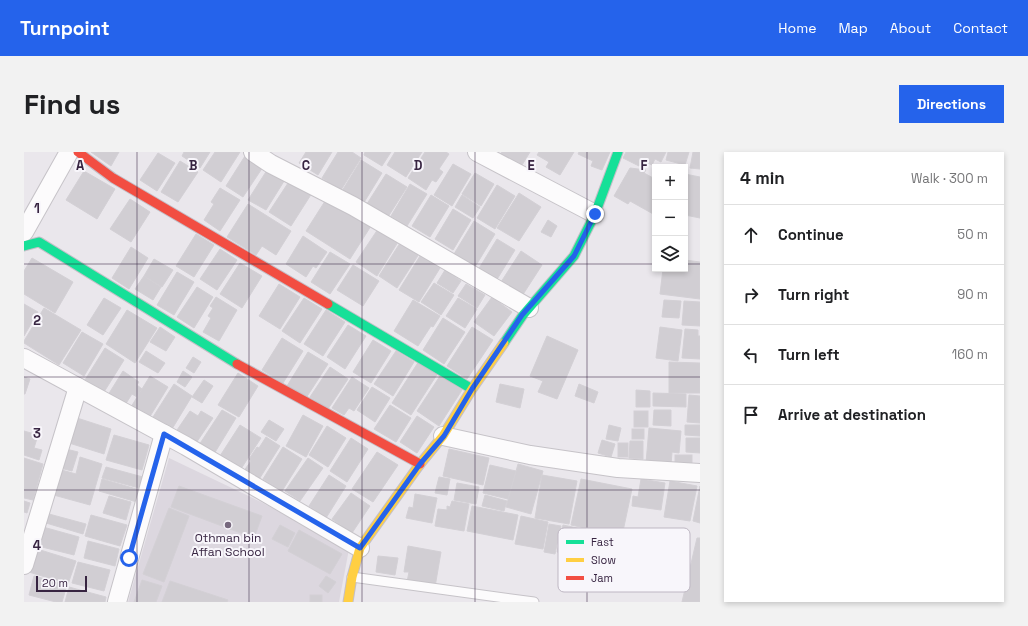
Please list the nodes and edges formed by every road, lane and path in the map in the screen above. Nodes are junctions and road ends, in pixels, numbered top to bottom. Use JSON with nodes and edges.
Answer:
{"nodes":[{"id":1,"x":69,"y":152,"type":"edge"},
{"id":2,"x":78,"y":152,"type":"edge"},
{"id":3,"x":253,"y":152,"type":"edge"},
{"id":4,"x":476,"y":152,"type":"edge"},
{"id":5,"x":618,"y":152,"type":"edge"},
{"id":6,"x":595,"y":214,"type":"junction"},
{"id":7,"x":24,"y":232,"type":"edge"},
{"id":8,"x":24,"y":246,"type":"edge"},
{"id":9,"x":529,"y":308,"type":"junction"},
{"id":10,"x":24,"y":358,"type":"edge"},
{"id":11,"x":78,"y":387,"type":"junction"},
{"id":12,"x":472,"y":389,"type":"junction"},
{"id":13,"x":164,"y":434,"type":"junction"},
{"id":14,"x":444,"y":436,"type":"junction"},
{"id":15,"x":420,"y":464,"type":"junction"},
{"id":16,"x":700,"y":472,"type":"edge"},
{"id":17,"x":360,"y":548,"type":"junction"},
{"id":18,"x":24,"y":565,"type":"edge"},
{"id":19,"x":352,"y":577,"type":"junction"},
{"id":20,"x":117,"y":602,"type":"edge"},
{"id":21,"x":348,"y":602,"type":"edge"},
{"id":22,"x":534,"y":602,"type":"edge"}],
"edges":[{"from":1,"to":7,"type":"street"},
{"from":2,"to":12,"type":"street"},
{"from":3,"to":9,"type":"street"},
{"from":4,"to":6,"type":"street"},
{"from":5,"to":6,"type":"street"},
{"from":6,"to":9,"type":"street"},
{"from":8,"to":15,"type":"street"},
{"from":9,"to":12,"type":"street"},
{"from":10,"to":11,"type":"street"},
{"from":11,"to":13,"type":"street"},
{"from":11,"to":18,"type":"street"},
{"from":12,"to":14,"type":"street"},
{"from":13,"to":17,"type":"street"},
{"from":13,"to":20,"type":"street"},
{"from":14,"to":15,"type":"street"},
{"from":14,"to":16,"type":"street"},
{"from":15,"to":17,"type":"street"},
{"from":17,"to":19,"type":"street"},
{"from":19,"to":21,"type":"street"},
{"from":19,"to":22,"type":"lane"}]}
